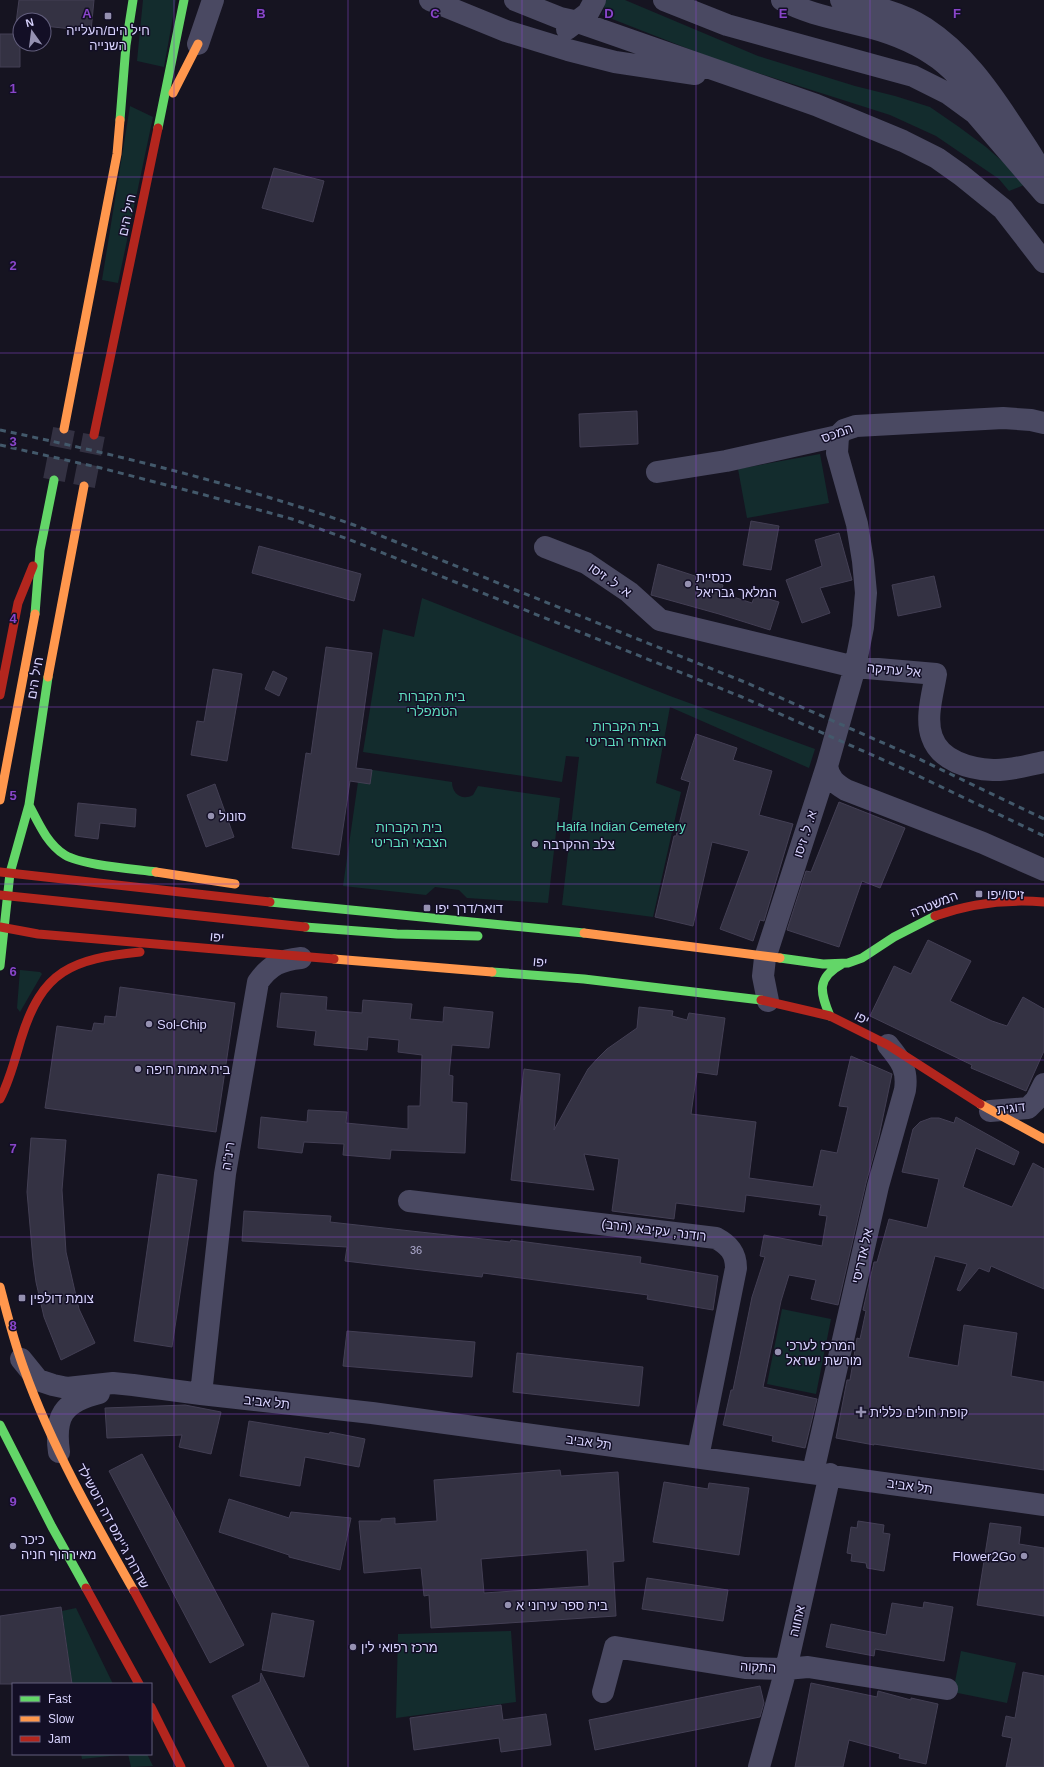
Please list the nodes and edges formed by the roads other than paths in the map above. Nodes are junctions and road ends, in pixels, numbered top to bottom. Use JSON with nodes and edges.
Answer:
{"nodes":[{"id":1,"x":133,"y":0,"type":"edge"},
{"id":2,"x":184,"y":0,"type":"edge"},
{"id":3,"x":213,"y":0,"type":"edge"},
{"id":4,"x":430,"y":0,"type":"edge"},
{"id":5,"x":515,"y":0,"type":"edge"},
{"id":6,"x":595,"y":0,"type":"edge"},
{"id":7,"x":664,"y":0,"type":"edge"},
{"id":8,"x":782,"y":0,"type":"edge"},
{"id":9,"x":841,"y":0,"type":"edge"},
{"id":10,"x":544,"y":6,"type":"edge"},
{"id":11,"x":570,"y":26,"type":"junction"},
{"id":12,"x":519,"y":35,"type":"junction"},
{"id":13,"x":198,"y":44,"type":"joint"},
{"id":14,"x":615,"y":62,"type":"junction"},
{"id":15,"x":816,"y":105,"type":"junction"},
{"id":16,"x":161,"y":115,"type":"junction"},
{"id":17,"x":1044,"y":177,"type":"edge"},
{"id":18,"x":1044,"y":188,"type":"edge"},
{"id":19,"x":1044,"y":193,"type":"edge"},
{"id":20,"x":1044,"y":262,"type":"edge"},
{"id":21,"x":1044,"y":423,"type":"edge"},
{"id":22,"x":64,"y":429,"type":"tunnel mouth"},
{"id":23,"x":94,"y":435,"type":"tunnel mouth"},
{"id":24,"x":838,"y":436,"type":"junction"},
{"id":25,"x":657,"y":472,"type":"dead end"},
{"id":26,"x":54,"y":480,"type":"tunnel mouth"},
{"id":27,"x":84,"y":486,"type":"tunnel mouth"},
{"id":28,"x":545,"y":547,"type":"dead end"},
{"id":29,"x":40,"y":550,"type":"junction"},
{"id":30,"x":855,"y":667,"type":"junction"},
{"id":31,"x":0,"y":695,"type":"edge"},
{"id":32,"x":1044,"y":762,"type":"edge"},
{"id":33,"x":827,"y":766,"type":"junction"},
{"id":34,"x":846,"y":790,"type":"junction"},
{"id":35,"x":0,"y":800,"type":"edge"},
{"id":36,"x":816,"y":800,"type":"junction"},
{"id":37,"x":28,"y":805,"type":"junction"},
{"id":38,"x":1044,"y":870,"type":"edge"},
{"id":39,"x":0,"y":872,"type":"edge"},
{"id":40,"x":10,"y":873,"type":"junction"},
{"id":41,"x":248,"y":885,"type":"dead end"},
{"id":42,"x":4,"y":895,"type":"edge"},
{"id":43,"x":309,"y":897,"type":"dead end"},
{"id":44,"x":1044,"y":902,"type":"edge"},
{"id":45,"x":359,"y":912,"type":"junction"},
{"id":46,"x":1,"y":926,"type":"edge"},
{"id":47,"x":552,"y":929,"type":"junction"},
{"id":48,"x":489,"y":936,"type":"dead end"},
{"id":49,"x":519,"y":936,"type":"dead end"},
{"id":50,"x":204,"y":949,"type":"junction"},
{"id":51,"x":311,"y":957,"type":"junction"},
{"id":52,"x":765,"y":958,"type":"junction"},
{"id":53,"x":842,"y":964,"type":"junction"},
{"id":54,"x":0,"y":966,"type":"edge"},
{"id":55,"x":768,"y":1001,"type":"junction"},
{"id":56,"x":830,"y":1016,"type":"junction"},
{"id":57,"x":888,"y":1045,"type":"junction"},
{"id":58,"x":1044,"y":1084,"type":"edge"},
{"id":59,"x":0,"y":1099,"type":"edge"},
{"id":60,"x":990,"y":1111,"type":"junction"},
{"id":61,"x":1044,"y":1139,"type":"edge"},
{"id":62,"x":409,"y":1201,"type":"dead end"},
{"id":63,"x":0,"y":1287,"type":"edge"},
{"id":64,"x":18,"y":1356,"type":"junction"},
{"id":65,"x":133,"y":1385,"type":"junction"},
{"id":66,"x":200,"y":1394,"type":"junction"},
{"id":67,"x":0,"y":1425,"type":"edge"},
{"id":68,"x":60,"y":1452,"type":"junction"},
{"id":69,"x":698,"y":1457,"type":"junction"},
{"id":70,"x":821,"y":1473,"type":"junction"},
{"id":71,"x":1044,"y":1505,"type":"edge"},
{"id":72,"x":786,"y":1668,"type":"junction"},
{"id":73,"x":138,"y":1683,"type":"edge"},
{"id":74,"x":947,"y":1689,"type":"dead end"},
{"id":75,"x":603,"y":1692,"type":"dead end"},
{"id":76,"x":152,"y":1709,"type":"edge"},
{"id":77,"x":181,"y":1767,"type":"edge"},
{"id":78,"x":230,"y":1767,"type":"edge"},
{"id":79,"x":759,"y":1767,"type":"edge"}],
"edges":[{"from":1,"to":22,"type":"main road","name":"חיל הים"},
{"from":2,"to":16,"type":"main road","name":"חיל הים"},
{"from":3,"to":13,"type":"street"},
{"from":4,"to":12,"type":"street"},
{"from":5,"to":10,"type":"street"},
{"from":6,"to":11,"type":"street"},
{"from":7,"to":19,"type":"street"},
{"from":8,"to":18,"type":"street"},
{"from":9,"to":17,"type":"street"},
{"from":10,"to":11,"type":"street"},
{"from":11,"to":12,"type":"street"},
{"from":11,"to":14,"type":"street"},
{"from":11,"to":15,"type":"street"},
{"from":12,"to":14,"type":"street"},
{"from":13,"to":16,"type":"main road"},
{"from":14,"to":15,"type":"street"},
{"from":15,"to":20,"type":"street"},
{"from":16,"to":23,"type":"main road","name":"חיל הים"},
{"from":21,"to":24,"type":"street","name":"המכס"},
{"from":24,"to":25,"type":"street","name":"המכס"},
{"from":24,"to":30,"type":"street","name":"א. ל. זיסו"},
{"from":26,"to":29,"type":"main road","name":"חיל הים"},
{"from":27,"to":37,"type":"main road","name":"חיל הים"},
{"from":28,"to":30,"type":"street","name":"א. ל. זיסו"},
{"from":29,"to":31,"type":"main road","name":"חיל הים"},
{"from":29,"to":35,"type":"main road","name":"חיל הים"},
{"from":30,"to":32,"type":"street","name":"אל עתיקה"},
{"from":30,"to":33,"type":"street","name":"א. ל. זיסו"},
{"from":33,"to":34,"type":"street"},
{"from":33,"to":36,"type":"street","name":"א. ל. זיסו"},
{"from":34,"to":36,"type":"street"},
{"from":34,"to":38,"type":"street"},
{"from":36,"to":52,"type":"street","name":"א. ל. זיסו"},
{"from":37,"to":40,"type":"main road","name":"חיל הים"},
{"from":37,"to":41,"type":"main road"},
{"from":39,"to":40,"type":"main road"},
{"from":40,"to":42,"type":"main road","name":"חיל הים"},
{"from":40,"to":45,"type":"main road"},
{"from":42,"to":46,"type":"main road","name":"חיל הים"},
{"from":42,"to":48,"type":"main road"},
{"from":43,"to":45,"type":"main road"},
{"from":44,"to":53,"type":"main road","name":"המשטרה"},
{"from":45,"to":47,"type":"main road"},
{"from":46,"to":50,"type":"main road","name":"יפו"},
{"from":46,"to":54,"type":"main road"},
{"from":47,"to":49,"type":"main road"},
{"from":47,"to":52,"type":"main road"},
{"from":50,"to":51,"type":"main road","name":"יפו"},
{"from":50,"to":59,"type":"main road"},
{"from":51,"to":55,"type":"main road","name":"יפו"},
{"from":51,"to":66,"type":"street","name":"רינ\"ה"},
{"from":52,"to":53,"type":"main road"},
{"from":52,"to":55,"type":"street","name":"א. ל. זיסו"},
{"from":53,"to":56,"type":"main road"},
{"from":55,"to":56,"type":"main road","name":"יפו"},
{"from":56,"to":57,"type":"main road","name":"יפו"},
{"from":57,"to":60,"type":"main road","name":"יפו"},
{"from":57,"to":70,"type":"street","name":"אל אדריסי"},
{"from":58,"to":60,"type":"street","name":"דוגית"},
{"from":60,"to":61,"type":"main road","name":"יפו"},
{"from":62,"to":69,"type":"street","name":"רודנר, עקיבא (הרב)"},
{"from":63,"to":64,"type":"main road","name":"שדרות ג'יימס דה רוטשילד"},
{"from":64,"to":65,"type":"street","name":"תל אביב"},
{"from":64,"to":68,"type":"main road","name":"שדרות ג'יימס דה רוטשילד"},
{"from":65,"to":66,"type":"street","name":"תל אביב"},
{"from":65,"to":68,"type":"street","name":"תל אביב"},
{"from":66,"to":69,"type":"street","name":"תל אביב"},
{"from":67,"to":73,"type":"main road"},
{"from":68,"to":78,"type":"main road","name":"שדרות ג'יימס דה רוטשילד"},
{"from":69,"to":70,"type":"street","name":"תל אביב"},
{"from":70,"to":71,"type":"street","name":"תל אביב"},
{"from":70,"to":72,"type":"street","name":"אחווה"},
{"from":72,"to":74,"type":"street","name":"התקוה"},
{"from":72,"to":75,"type":"street","name":"התקוה"},
{"from":72,"to":79,"type":"street","name":"אחווה"},
{"from":76,"to":77,"type":"main road"}]}
